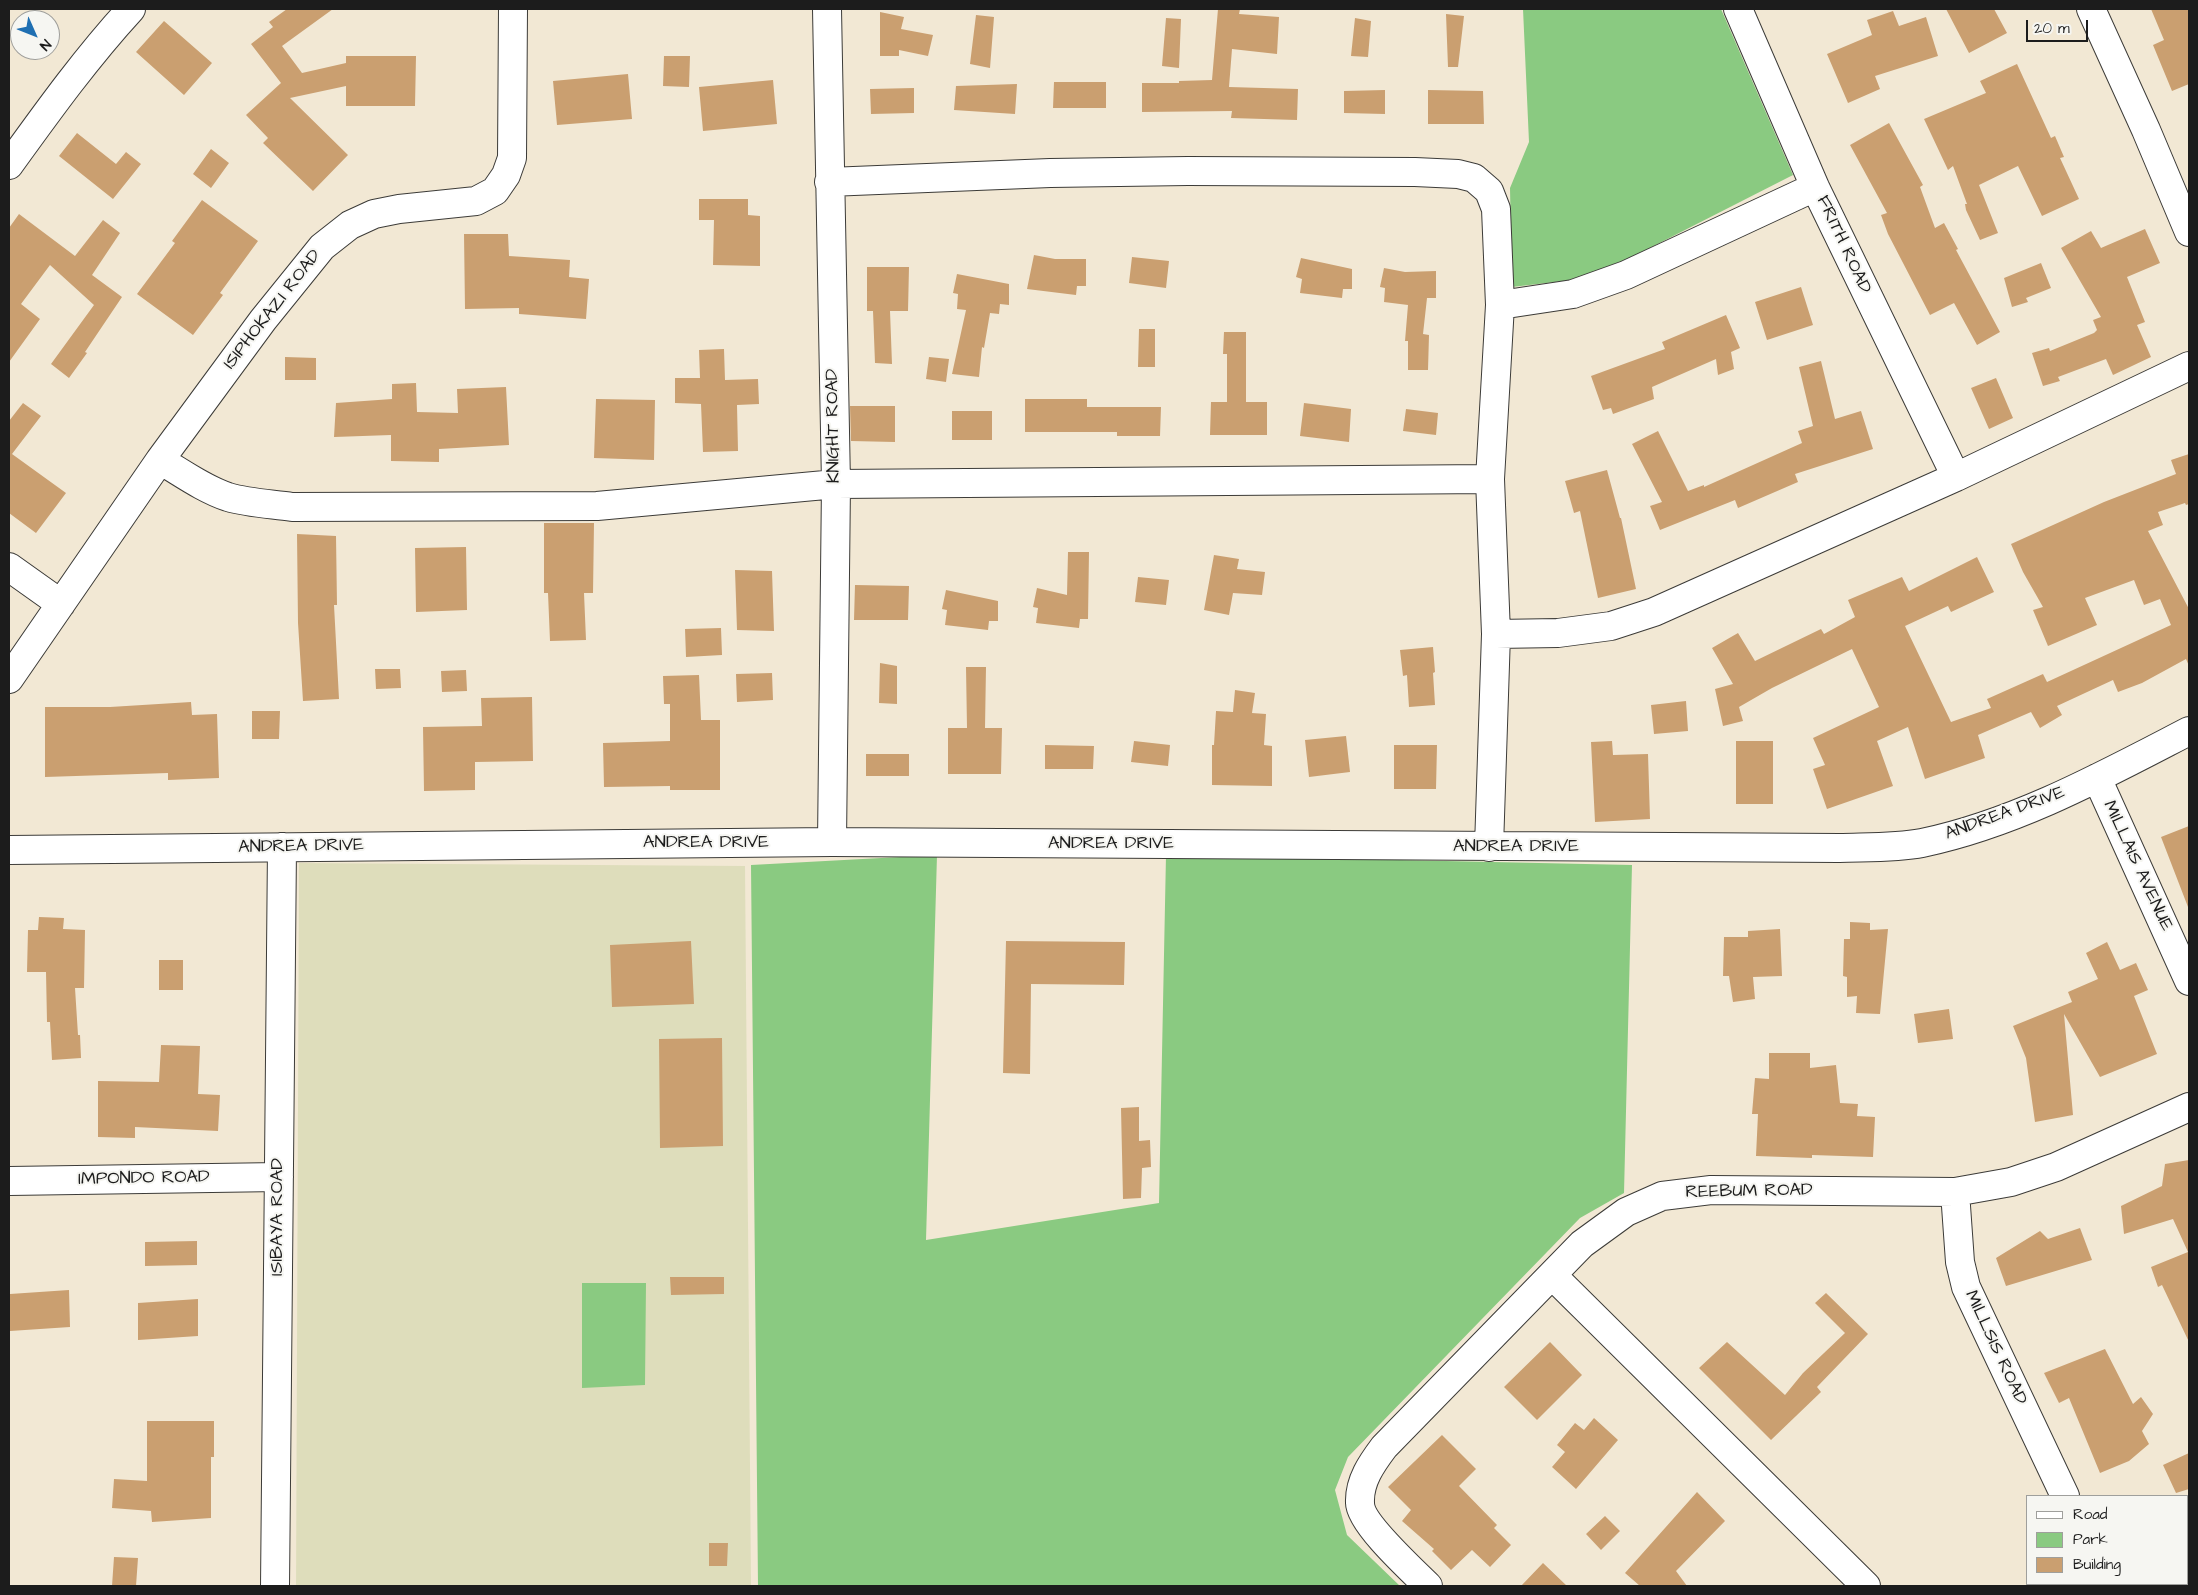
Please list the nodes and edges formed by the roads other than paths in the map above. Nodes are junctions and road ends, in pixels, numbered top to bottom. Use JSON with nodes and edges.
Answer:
{"nodes":[{"id":1,"x":131,"y":9,"type":"edge"},
{"id":2,"x":513,"y":9,"type":"edge"},
{"id":3,"x":827,"y":9,"type":"edge"},
{"id":4,"x":1738,"y":9,"type":"edge"},
{"id":5,"x":2091,"y":9,"type":"edge"},
{"id":6,"x":9,"y":165,"type":"edge"},
{"id":7,"x":829,"y":182,"type":"junction"},
{"id":8,"x":1815,"y":187,"type":"junction"},
{"id":9,"x":2189,"y":232,"type":"edge"},
{"id":10,"x":1500,"y":305,"type":"junction"},
{"id":11,"x":2189,"y":366,"type":"edge"},
{"id":12,"x":160,"y":460,"type":"junction"},
{"id":13,"x":1956,"y":477,"type":"junction"},
{"id":14,"x":1490,"y":478,"type":"junction"},
{"id":15,"x":836,"y":484,"type":"junction"},
{"id":16,"x":9,"y":567,"type":"edge"},
{"id":17,"x":61,"y":604,"type":"junction"},
{"id":18,"x":1496,"y":634,"type":"junction"},
{"id":19,"x":9,"y":679,"type":"edge"},
{"id":20,"x":2189,"y":732,"type":"edge"},
{"id":21,"x":2097,"y":778,"type":"junction"},
{"id":22,"x":832,"y":842,"type":"junction"},
{"id":23,"x":282,"y":847,"type":"junction"},
{"id":24,"x":1489,"y":847,"type":"junction"},
{"id":25,"x":9,"y":850,"type":"edge"},
{"id":26,"x":2189,"y":981,"type":"edge"},
{"id":27,"x":2189,"y":1108,"type":"edge"},
{"id":28,"x":279,"y":1177,"type":"junction"},
{"id":29,"x":9,"y":1181,"type":"edge"},
{"id":30,"x":1955,"y":1192,"type":"junction"},
{"id":31,"x":1552,"y":1275,"type":"junction"},
{"id":32,"x":2065,"y":1495,"type":"edge"},
{"id":33,"x":276,"y":1586,"type":"edge"},
{"id":34,"x":1428,"y":1586,"type":"edge"},
{"id":35,"x":1866,"y":1586,"type":"edge"}],
"edges":[{"from":1,"to":6,"type":"street"},
{"from":2,"to":12,"type":"street","name":"ISIPHOKAZI ROAD"},
{"from":3,"to":7,"type":"street","name":"KNIGHT ROAD"},
{"from":4,"to":8,"type":"street","name":"FRITH ROAD"},
{"from":5,"to":9,"type":"street"},
{"from":7,"to":10,"type":"street"},
{"from":7,"to":15,"type":"street","name":"KNIGHT ROAD"},
{"from":8,"to":10,"type":"street"},
{"from":8,"to":13,"type":"street","name":"FRITH ROAD"},
{"from":10,"to":14,"type":"street"},
{"from":11,"to":13,"type":"street"},
{"from":12,"to":15,"type":"street"},
{"from":12,"to":17,"type":"street","name":"ISIPHOKAZI ROAD"},
{"from":13,"to":18,"type":"street"},
{"from":14,"to":15,"type":"street"},
{"from":14,"to":18,"type":"street"},
{"from":15,"to":22,"type":"street","name":"KNIGHT ROAD"},
{"from":16,"to":17,"type":"street"},
{"from":17,"to":19,"type":"street","name":"ISIPHOKAZI ROAD"},
{"from":18,"to":24,"type":"street"},
{"from":20,"to":21,"type":"street","name":"ANDREA DRIVE"},
{"from":21,"to":24,"type":"street","name":"ANDREA DRIVE"},
{"from":21,"to":26,"type":"street","name":"MILLAIS AVENUE"},
{"from":22,"to":23,"type":"street","name":"ANDREA DRIVE"},
{"from":22,"to":24,"type":"street","name":"ANDREA DRIVE"},
{"from":23,"to":25,"type":"street","name":"ANDREA DRIVE"},
{"from":23,"to":28,"type":"street","name":"ISIBAYA ROAD"},
{"from":27,"to":30,"type":"street","name":"REEBUM ROAD"},
{"from":28,"to":29,"type":"street","name":"IMPONDO ROAD"},
{"from":28,"to":33,"type":"street","name":"ISIBAYA ROAD"},
{"from":30,"to":31,"type":"street","name":"REEBUM ROAD"},
{"from":30,"to":32,"type":"street","name":"MILLSIS ROAD"},
{"from":31,"to":34,"type":"street","name":"REEBUM ROAD"},
{"from":31,"to":35,"type":"street"}]}
